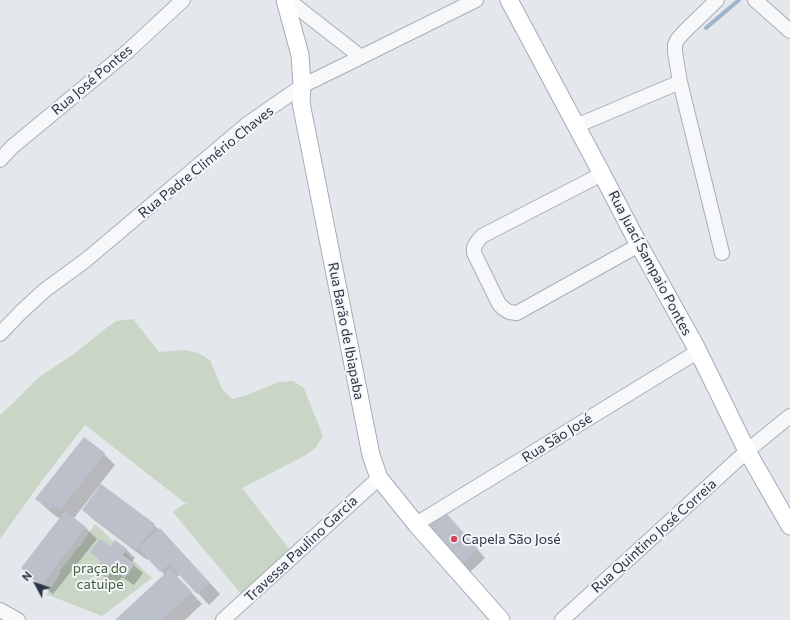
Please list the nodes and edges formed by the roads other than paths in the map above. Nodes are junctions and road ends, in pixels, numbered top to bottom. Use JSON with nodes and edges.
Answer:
{"nodes":[{"id":1,"x":183,"y":0,"type":"edge"},
{"id":2,"x":287,"y":0,"type":"edge"},
{"id":3,"x":476,"y":0,"type":"edge"},
{"id":4,"x":509,"y":0,"type":"edge"},
{"id":5,"x":717,"y":0,"type":"edge"},
{"id":6,"x":755,"y":0,"type":"edge"},
{"id":7,"x":790,"y":31,"type":"edge"},
{"id":8,"x":361,"y":57,"type":"junction"},
{"id":9,"x":680,"y":82,"type":"junction"},
{"id":10,"x":302,"y":86,"type":"junction"},
{"id":11,"x":576,"y":126,"type":"junction"},
{"id":12,"x":0,"y":160,"type":"edge"},
{"id":13,"x":602,"y":174,"type":"junction"},
{"id":14,"x":639,"y":245,"type":"junction"},
{"id":15,"x":722,"y":253,"type":"dead end"},
{"id":16,"x":0,"y":334,"type":"edge"},
{"id":17,"x":697,"y":352,"type":"junction"},
{"id":18,"x":790,"y":416,"type":"edge"},
{"id":19,"x":747,"y":451,"type":"junction"},
{"id":20,"x":378,"y":478,"type":"junction"},
{"id":21,"x":416,"y":524,"type":"junction"},
{"id":22,"x":790,"y":526,"type":"edge"},
{"id":23,"x":0,"y":610,"type":"edge"},
{"id":24,"x":18,"y":620,"type":"edge"},
{"id":25,"x":224,"y":620,"type":"edge"},
{"id":26,"x":501,"y":620,"type":"edge"},
{"id":27,"x":562,"y":620,"type":"edge"}],
"edges":[{"from":1,"to":12,"type":"street","name":"Rua José Pontes"},
{"from":2,"to":8,"type":"street"},
{"from":2,"to":10,"type":"main road","name":"Rua Barão de Ibiapaba"},
{"from":3,"to":8,"type":"street","name":"Rua Padre Climério Chaves"},
{"from":4,"to":11,"type":"main road","name":"Rua Juací Sampaio Pontes"},
{"from":5,"to":9,"type":"street"},
{"from":6,"to":7,"type":"street"},
{"from":8,"to":10,"type":"street","name":"Rua Padre Climério Chaves"},
{"from":9,"to":11,"type":"street"},
{"from":9,"to":15,"type":"street"},
{"from":10,"to":16,"type":"street","name":"Rua Padre Climério Chaves"},
{"from":10,"to":20,"type":"main road","name":"Rua Barão de Ibiapaba"},
{"from":11,"to":13,"type":"main road","name":"Rua Juací Sampaio Pontes"},
{"from":13,"to":14,"type":"main road","name":"Rua Juací Sampaio Pontes"},
{"from":13,"to":14,"type":"street"},
{"from":14,"to":17,"type":"main road","name":"Rua Juací Sampaio Pontes"},
{"from":17,"to":19,"type":"main road","name":"Rua Juací Sampaio Pontes"},
{"from":17,"to":21,"type":"street","name":"Rua São José"},
{"from":18,"to":19,"type":"street","name":"Rua Quintino José Correia"},
{"from":19,"to":22,"type":"main road","name":"Rua Juací Sampaio Pontes"},
{"from":19,"to":27,"type":"street","name":"Rua Quintino José Correia"},
{"from":20,"to":21,"type":"main road","name":"Rua Barão de Ibiapaba"},
{"from":20,"to":25,"type":"street","name":"Travessa Paulino Garcia"},
{"from":21,"to":26,"type":"main road","name":"Rua Barão de Ibiapaba"},
{"from":23,"to":24,"type":"street"}]}
